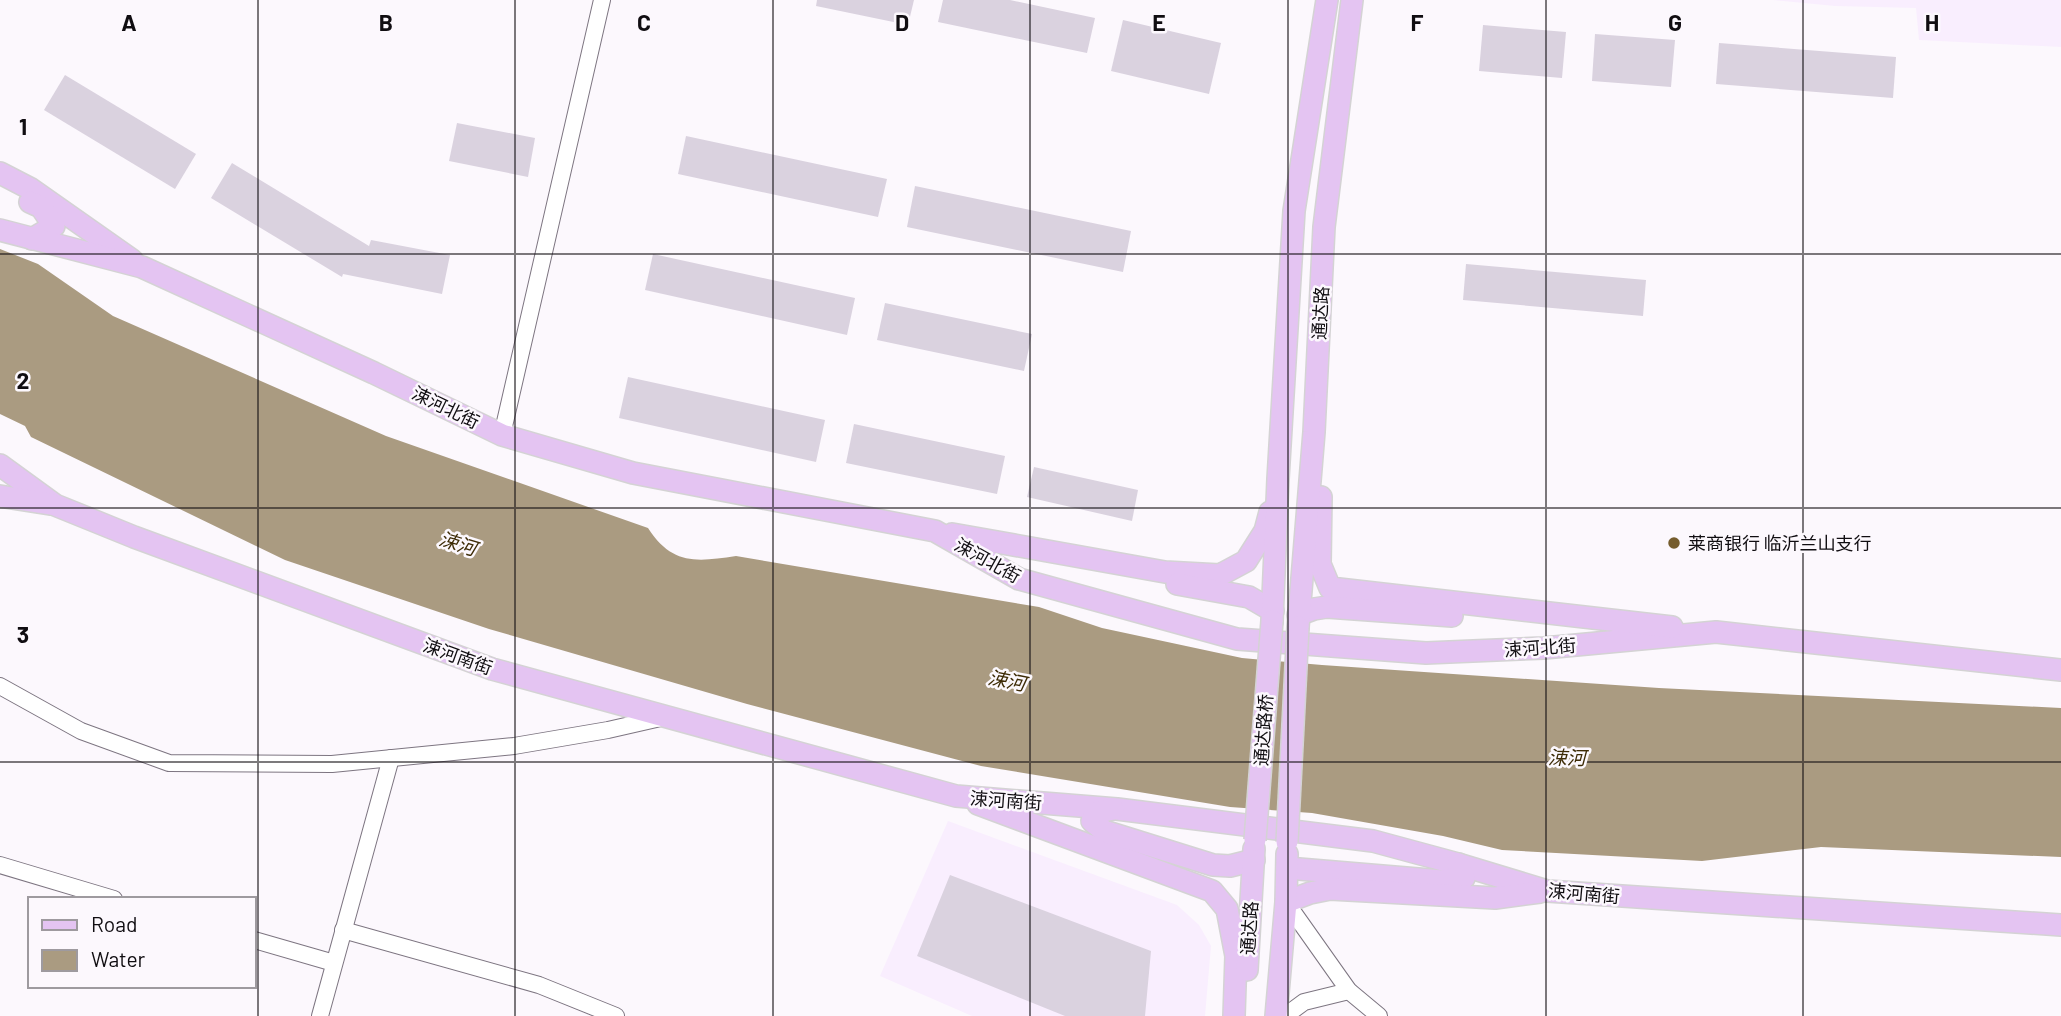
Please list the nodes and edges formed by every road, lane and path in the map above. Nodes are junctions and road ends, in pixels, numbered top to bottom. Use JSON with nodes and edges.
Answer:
{"nodes":[{"id":1,"x":602,"y":0,"type":"edge"},
{"id":2,"x":1327,"y":0,"type":"edge"},
{"id":3,"x":1352,"y":0,"type":"edge"},
{"id":4,"x":0,"y":173,"type":"edge"},
{"id":5,"x":0,"y":186,"type":"edge"},
{"id":6,"x":0,"y":230,"type":"edge"},
{"id":7,"x":32,"y":239,"type":"junction"},
{"id":8,"x":142,"y":267,"type":"junction"},
{"id":9,"x":1314,"y":432,"type":"junction"},
{"id":10,"x":502,"y":435,"type":"junction"},
{"id":11,"x":0,"y":465,"type":"edge"},
{"id":12,"x":1278,"y":479,"type":"junction"},
{"id":13,"x":0,"y":496,"type":"edge"},
{"id":14,"x":55,"y":505,"type":"junction"},
{"id":15,"x":935,"y":531,"type":"junction"},
{"id":16,"x":1037,"y":585,"type":"junction"},
{"id":17,"x":1272,"y":616,"type":"junction"},
{"id":18,"x":1298,"y":621,"type":"junction"},
{"id":19,"x":1716,"y":632,"type":"junction"},
{"id":20,"x":1544,"y":648,"type":"junction"},
{"id":21,"x":2061,"y":670,"type":"edge"},
{"id":22,"x":0,"y":686,"type":"edge"},
{"id":23,"x":665,"y":717,"type":"junction"},
{"id":24,"x":391,"y":758,"type":"junction"},
{"id":25,"x":956,"y":796,"type":"junction"},
{"id":26,"x":1117,"y":808,"type":"junction"},
{"id":27,"x":1287,"y":842,"type":"joint"},
{"id":28,"x":1254,"y":850,"type":"junction"},
{"id":29,"x":1458,"y":864,"type":"junction"},
{"id":30,"x":0,"y":865,"type":"edge"},
{"id":31,"x":1287,"y":868,"type":"junction"},
{"id":32,"x":1547,"y":891,"type":"junction"},
{"id":33,"x":107,"y":897,"type":"edge"},
{"id":34,"x":1286,"y":902,"type":"junction"},
{"id":35,"x":2061,"y":925,"type":"edge"},
{"id":36,"x":344,"y":930,"type":"junction"},
{"id":37,"x":256,"y":941,"type":"edge"},
{"id":38,"x":334,"y":963,"type":"junction"},
{"id":39,"x":1349,"y":991,"type":"junction"},
{"id":40,"x":320,"y":1016,"type":"edge"},
{"id":41,"x":615,"y":1016,"type":"edge"},
{"id":42,"x":1234,"y":1016,"type":"edge"},
{"id":43,"x":1244,"y":1016,"type":"edge"},
{"id":44,"x":1276,"y":1016,"type":"edge"},
{"id":45,"x":1285,"y":1016,"type":"edge"},
{"id":46,"x":1378,"y":1016,"type":"edge"}],
"edges":[{"from":1,"to":10,"type":"street"},
{"from":2,"to":12,"type":"main road","name":"通达路"},
{"from":3,"to":9,"type":"main road","name":"通达路"},
{"from":4,"to":8,"type":"main road"},
{"from":5,"to":7,"type":"main road"},
{"from":6,"to":7,"type":"main road","name":"涑河北街"},
{"from":7,"to":8,"type":"main road","name":"涑河北街"},
{"from":8,"to":10,"type":"main road","name":"涑河北街"},
{"from":9,"to":18,"type":"main road","name":"通达路"},
{"from":9,"to":19,"type":"main road"},
{"from":10,"to":15,"type":"main road","name":"涑河北街"},
{"from":11,"to":14,"type":"main road","name":"涑河南街"},
{"from":12,"to":15,"type":"main road"},
{"from":12,"to":17,"type":"main road","name":"通达路"},
{"from":13,"to":14,"type":"main road"},
{"from":14,"to":23,"type":"main road","name":"涑河南街"},
{"from":15,"to":16,"type":"main road","name":"涑河北街"},
{"from":16,"to":17,"type":"main road"},
{"from":16,"to":20,"type":"main road","name":"涑河北街"},
{"from":17,"to":28,"type":"main road","name":"通达路桥","bridge":true},
{"from":18,"to":20,"type":"main road"},
{"from":18,"to":27,"type":"main road","name":"通达路桥","bridge":true},
{"from":19,"to":20,"type":"main road","name":"涑河北街"},
{"from":19,"to":21,"type":"main road","name":"涑河北街"},
{"from":22,"to":24,"type":"street"},
{"from":23,"to":24,"type":"street"},
{"from":23,"to":25,"type":"main road","name":"涑河南街"},
{"from":24,"to":36,"type":"street"},
{"from":25,"to":26,"type":"main road","name":"涑河南街"},
{"from":25,"to":42,"type":"main road"},
{"from":26,"to":28,"type":"main road"},
{"from":26,"to":29,"type":"main road","name":"涑河南街"},
{"from":27,"to":31,"type":"main road","name":"通达路"},
{"from":28,"to":43,"type":"main road","name":"通达路"},
{"from":29,"to":31,"type":"main road"},
{"from":29,"to":32,"type":"main road","name":"涑河南街"},
{"from":30,"to":33,"type":"street"},
{"from":31,"to":34,"type":"main road","name":"通达路"},
{"from":32,"to":34,"type":"main road"},
{"from":32,"to":35,"type":"main road","name":"涑河南街"},
{"from":34,"to":39,"type":"street"},
{"from":34,"to":44,"type":"main road","name":"通达路"},
{"from":36,"to":38,"type":"street"},
{"from":36,"to":41,"type":"street"},
{"from":37,"to":38,"type":"street"},
{"from":38,"to":40,"type":"street"},
{"from":39,"to":45,"type":"street"},
{"from":39,"to":46,"type":"street"}]}
